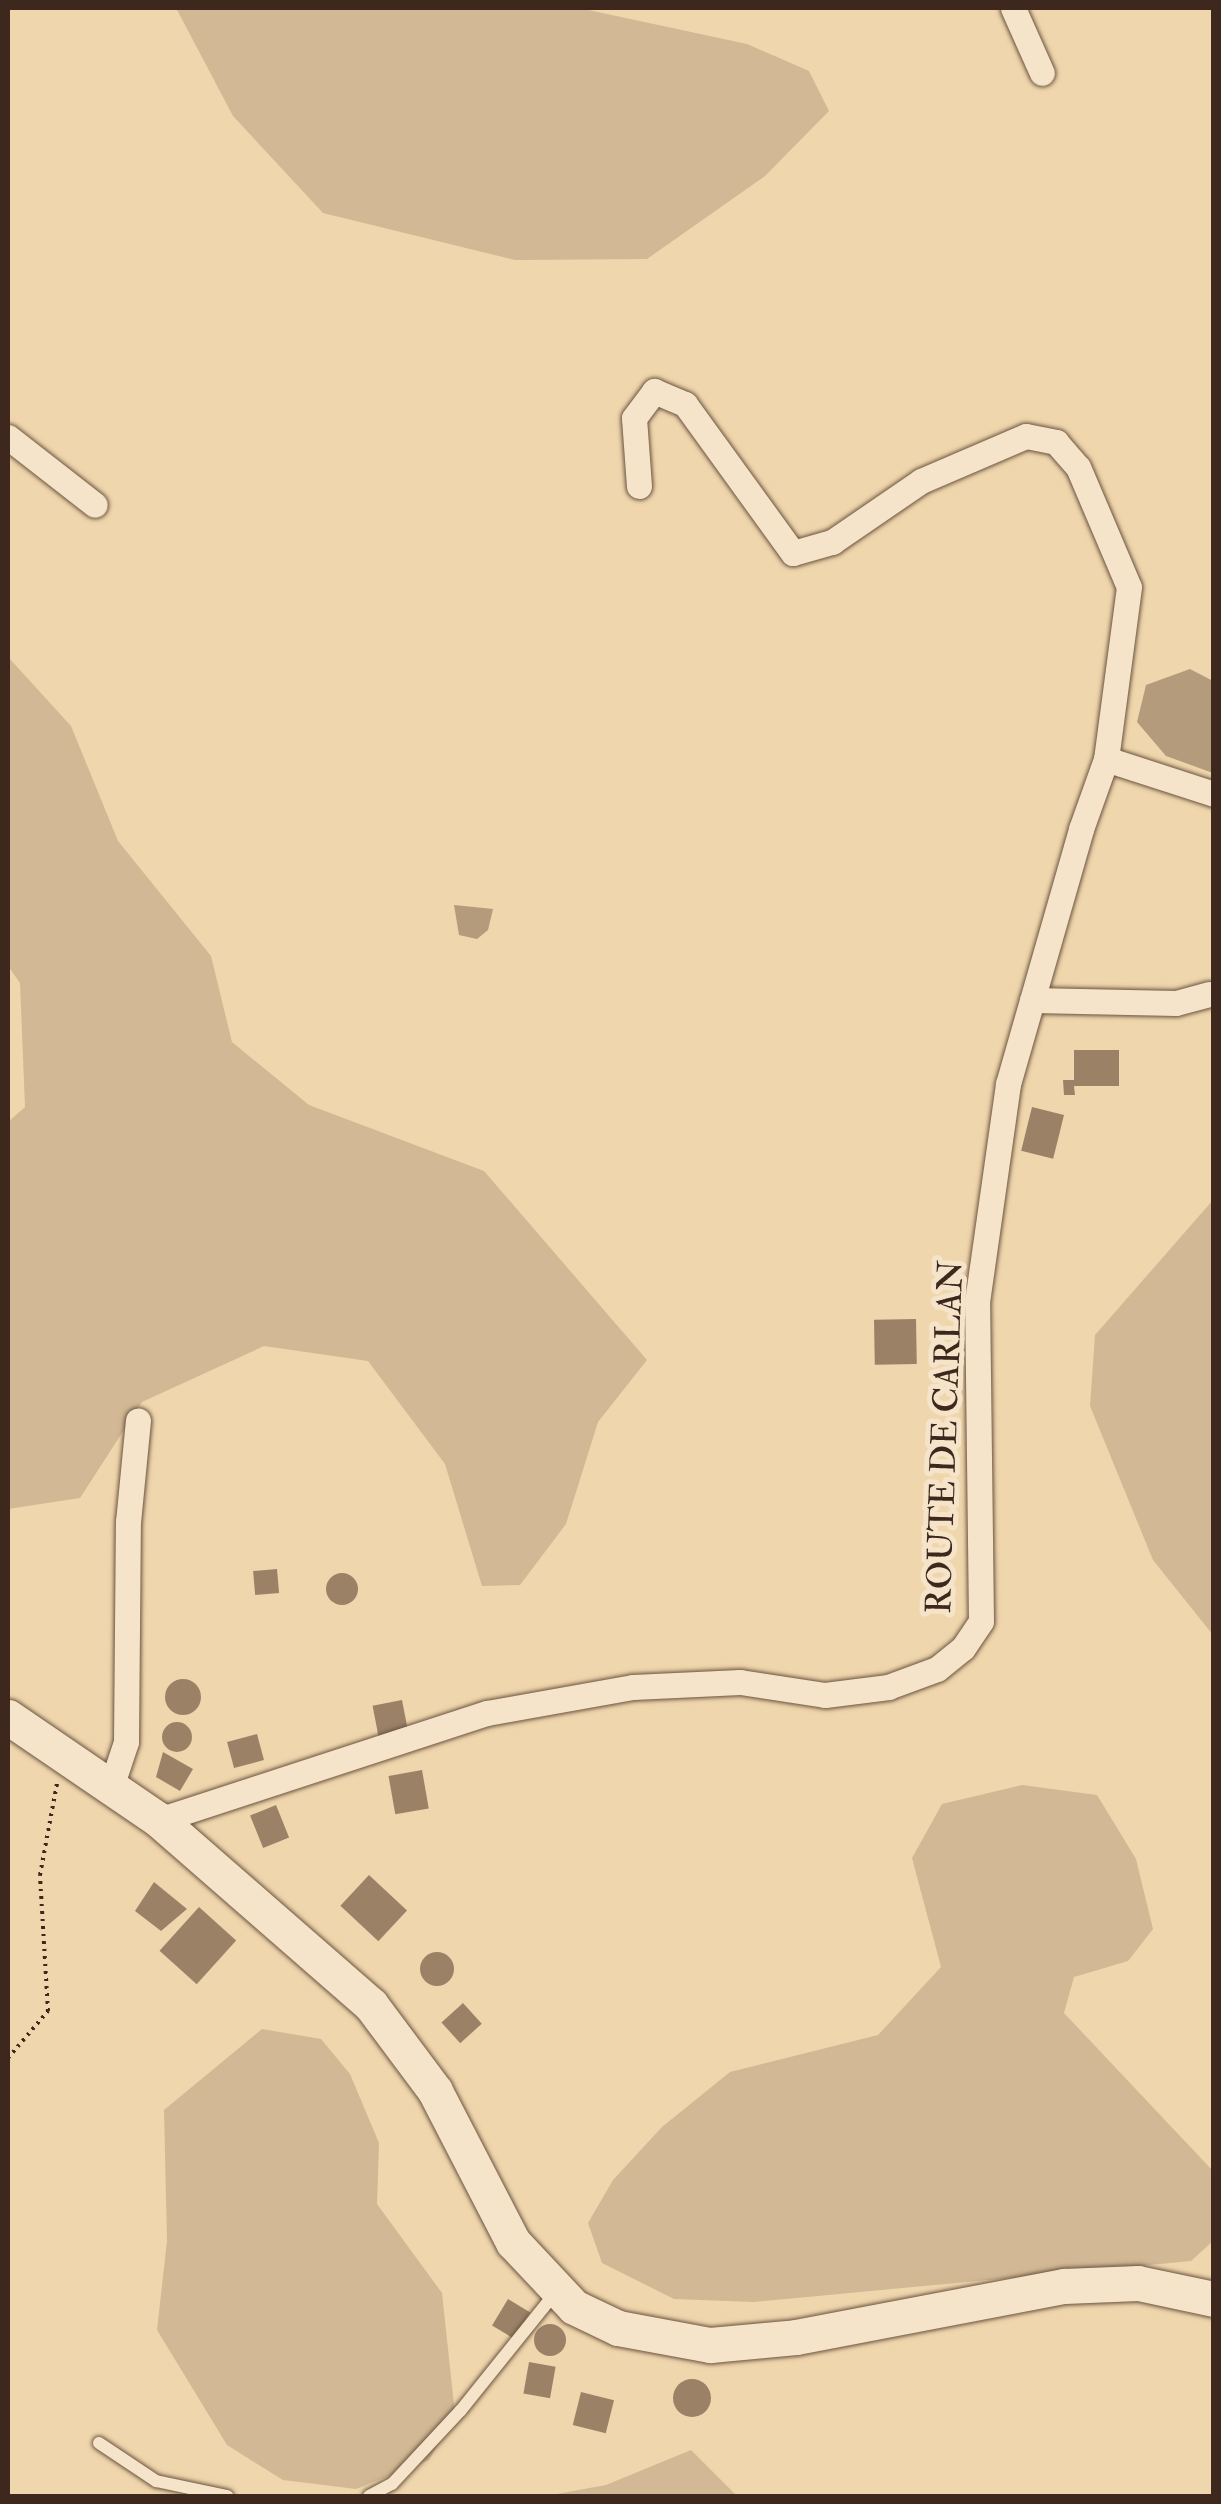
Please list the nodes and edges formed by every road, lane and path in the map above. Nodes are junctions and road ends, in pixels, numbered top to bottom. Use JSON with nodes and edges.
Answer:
{"nodes":[{"id":1,"x":1013,"y":8,"type":"edge"},
{"id":2,"x":1042,"y":72,"type":"dead end"},
{"id":3,"x":8,"y":437,"type":"edge"},
{"id":4,"x":640,"y":486,"type":"dead end"},
{"id":5,"x":95,"y":506,"type":"dead end"},
{"id":6,"x":1106,"y":759,"type":"junction"},
{"id":7,"x":1214,"y":794,"type":"edge"},
{"id":8,"x":1210,"y":994,"type":"dead end"},
{"id":9,"x":1032,"y":1000,"type":"junction"},
{"id":10,"x":138,"y":1420,"type":"dead end"},
{"id":11,"x":8,"y":1718,"type":"edge"},
{"id":12,"x":62,"y":1754,"type":"junction"},
{"id":13,"x":111,"y":1787,"type":"junction"},
{"id":14,"x":159,"y":1820,"type":"junction"},
{"id":15,"x":8,"y":2058,"type":"edge"},
{"id":16,"x":557,"y":2291,"type":"junction"},
{"id":17,"x":1214,"y":2299,"type":"edge"},
{"id":18,"x":99,"y":2443,"type":"dead end"},
{"id":19,"x":227,"y":2496,"type":"edge"},
{"id":20,"x":369,"y":2496,"type":"edge"}],
"edges":[{"from":1,"to":2,"type":"street"},
{"from":3,"to":5,"type":"street"},
{"from":4,"to":6,"type":"street","name":"ROUTE DE CARLAN"},
{"from":6,"to":7,"type":"street"},
{"from":6,"to":9,"type":"street","name":"ROUTE DE CARLAN"},
{"from":8,"to":9,"type":"street"},
{"from":9,"to":14,"type":"street","name":"ROUTE DE CARLAN"},
{"from":10,"to":13,"type":"street"},
{"from":11,"to":12,"type":"street"},
{"from":12,"to":13,"type":"street"},
{"from":12,"to":15,"type":"path"},
{"from":13,"to":14,"type":"street"},
{"from":14,"to":16,"type":"street"},
{"from":16,"to":17,"type":"street"},
{"from":16,"to":20,"type":"lane"},
{"from":18,"to":19,"type":"lane"}]}
